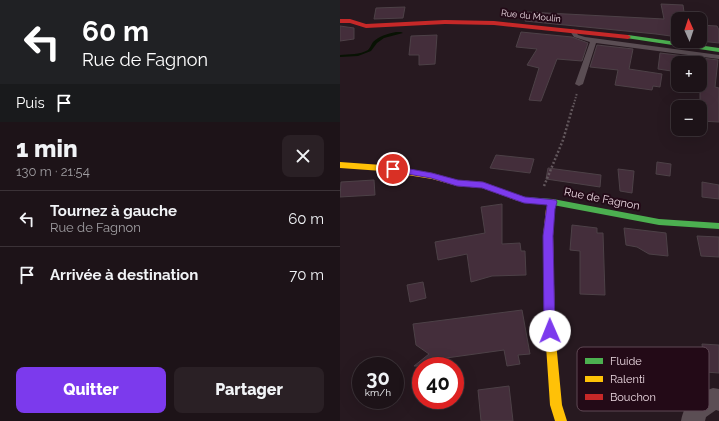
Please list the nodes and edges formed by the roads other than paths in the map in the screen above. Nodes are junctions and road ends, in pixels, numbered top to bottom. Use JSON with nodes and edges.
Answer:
{"nodes":[{"id":1,"x":340,"y":21,"type":"edge"},
{"id":2,"x":573,"y":31,"type":"junction"},
{"id":3,"x":594,"y":40,"type":"junction"},
{"id":4,"x":719,"y":50,"type":"edge"},
{"id":5,"x":719,"y":57,"type":"edge"},
{"id":6,"x":580,"y":84,"type":"road end"},
{"id":7,"x":340,"y":165,"type":"edge"},
{"id":8,"x":553,"y":202,"type":"junction"},
{"id":9,"x":719,"y":226,"type":"edge"},
{"id":10,"x":719,"y":400,"type":"edge"},
{"id":11,"x":709,"y":402,"type":"edge"},
{"id":12,"x":694,"y":411,"type":"edge"},
{"id":13,"x":561,"y":421,"type":"edge"},
{"id":14,"x":693,"y":421,"type":"edge"}],
"edges":[{"from":1,"to":2,"type":"street","name":"Rue du Moulin"},
{"from":2,"to":3,"type":"lane"},
{"from":2,"to":4,"type":"street","name":"Rue du Moulin"},
{"from":3,"to":5,"type":"lane"},
{"from":3,"to":6,"type":"lane"},
{"from":7,"to":8,"type":"street","name":"Rue de Fagnon"},
{"from":8,"to":9,"type":"street","name":"Rue de Fagnon"},
{"from":8,"to":13,"type":"street"},
{"from":10,"to":11,"type":"street"},
{"from":12,"to":14,"type":"street"}]}
